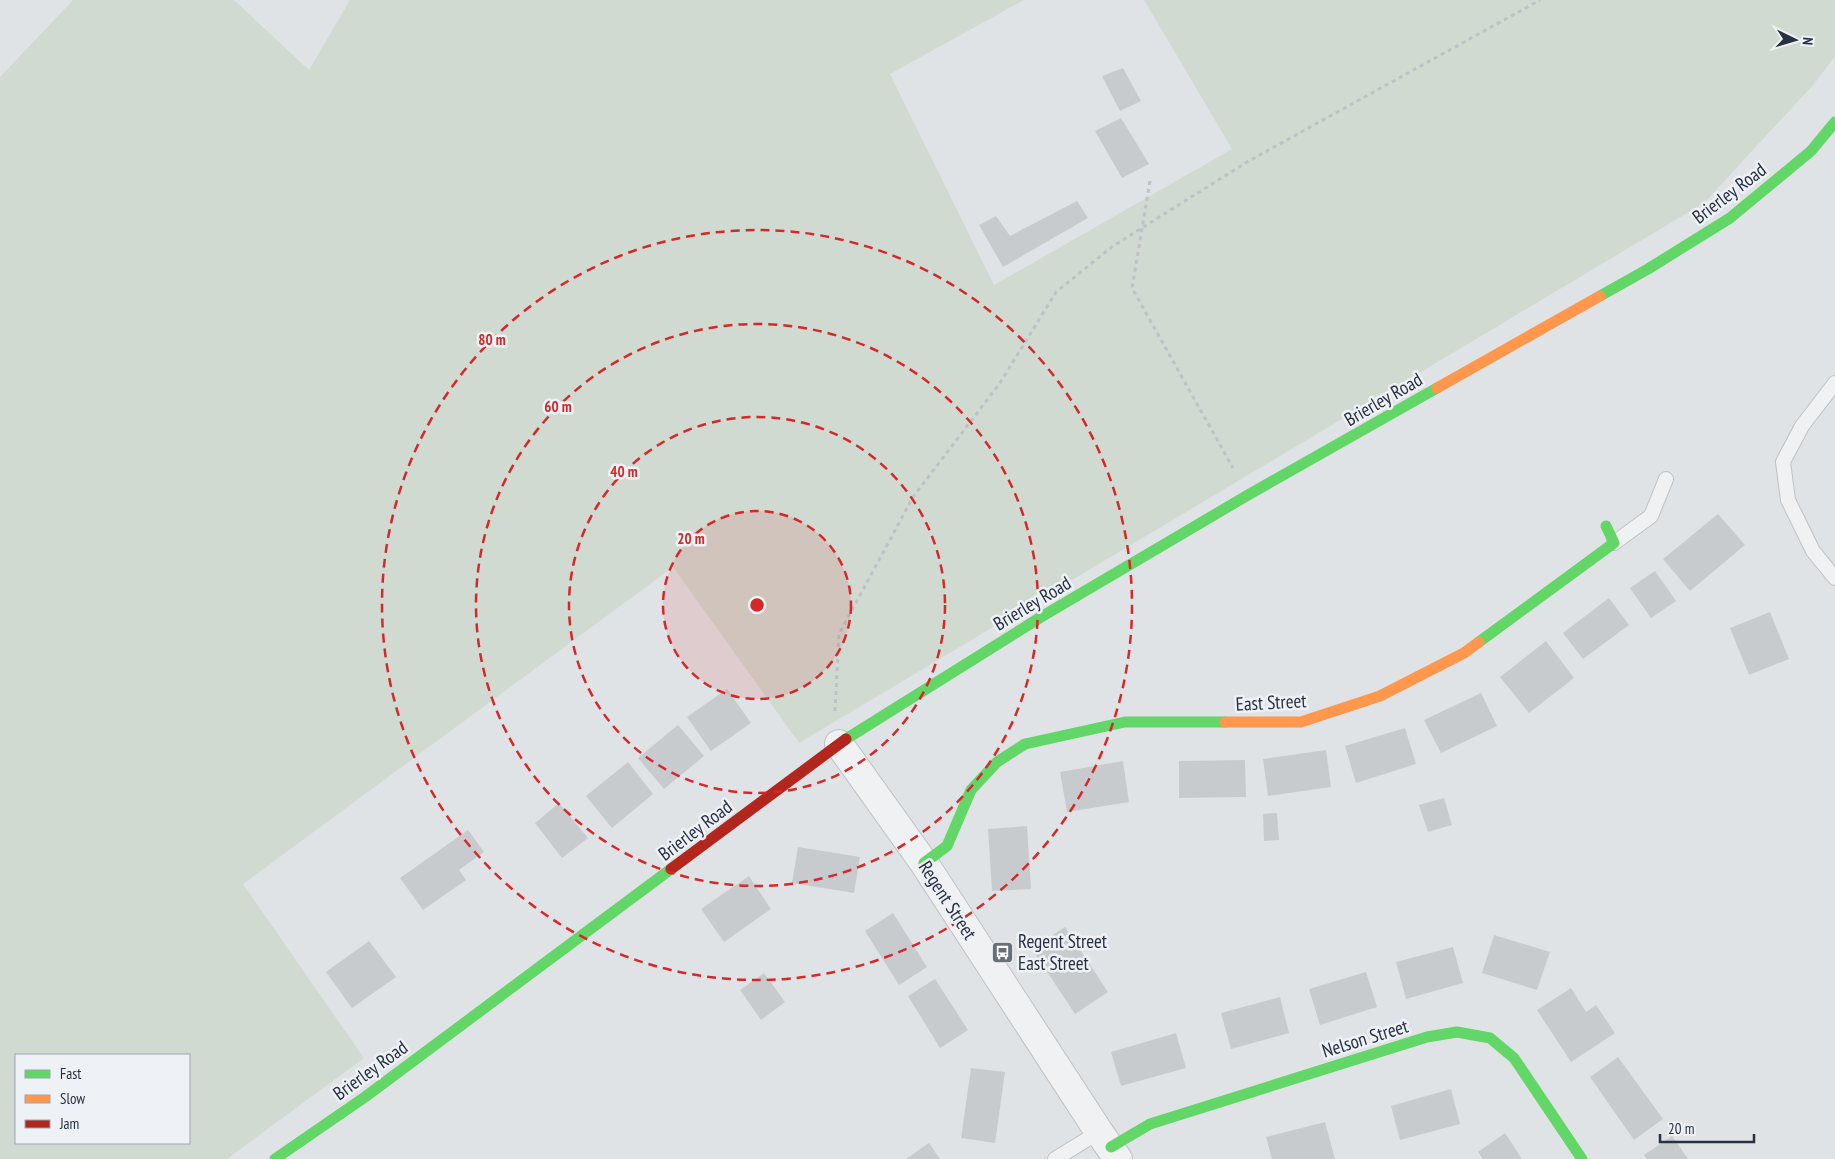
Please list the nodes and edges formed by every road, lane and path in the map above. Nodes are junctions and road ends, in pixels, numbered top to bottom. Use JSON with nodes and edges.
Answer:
{"nodes":[{"id":1,"x":1540,"y":0,"type":"edge"},
{"id":2,"x":1835,"y":122,"type":"edge"},
{"id":3,"x":1150,"y":181,"type":"dead end"},
{"id":4,"x":1142,"y":228,"type":"junction"},
{"id":5,"x":1835,"y":383,"type":"edge"},
{"id":6,"x":1666,"y":479,"type":"dead end"},
{"id":7,"x":1248,"y":495,"type":"junction"},
{"id":8,"x":1606,"y":526,"type":"dead end"},
{"id":9,"x":1614,"y":543,"type":"junction"},
{"id":10,"x":1835,"y":578,"type":"edge"},
{"id":11,"x":839,"y":744,"type":"junction"},
{"id":12,"x":924,"y":863,"type":"junction"},
{"id":13,"x":1109,"y":1146,"type":"edge"},
{"id":14,"x":275,"y":1159,"type":"edge"},
{"id":15,"x":1055,"y":1159,"type":"edge"},
{"id":16,"x":1582,"y":1159,"type":"edge"}],
"edges":[{"from":1,"to":4,"type":"path"},
{"from":2,"to":7,"type":"street","name":"Brierley Road"},
{"from":3,"to":4,"type":"path"},
{"from":4,"to":7,"type":"path"},
{"from":4,"to":11,"type":"path"},
{"from":5,"to":10,"type":"lane"},
{"from":6,"to":9,"type":"lane"},
{"from":7,"to":11,"type":"street","name":"Brierley Road"},
{"from":8,"to":9,"type":"street"},
{"from":9,"to":12,"type":"street","name":"East Street"},
{"from":11,"to":12,"type":"street","name":"Regent Street"},
{"from":11,"to":14,"type":"street","name":"Brierley Road"},
{"from":12,"to":13,"type":"street","name":"Regent Street"},
{"from":13,"to":15,"type":"lane"},
{"from":13,"to":16,"type":"street","name":"Nelson Street"}]}
